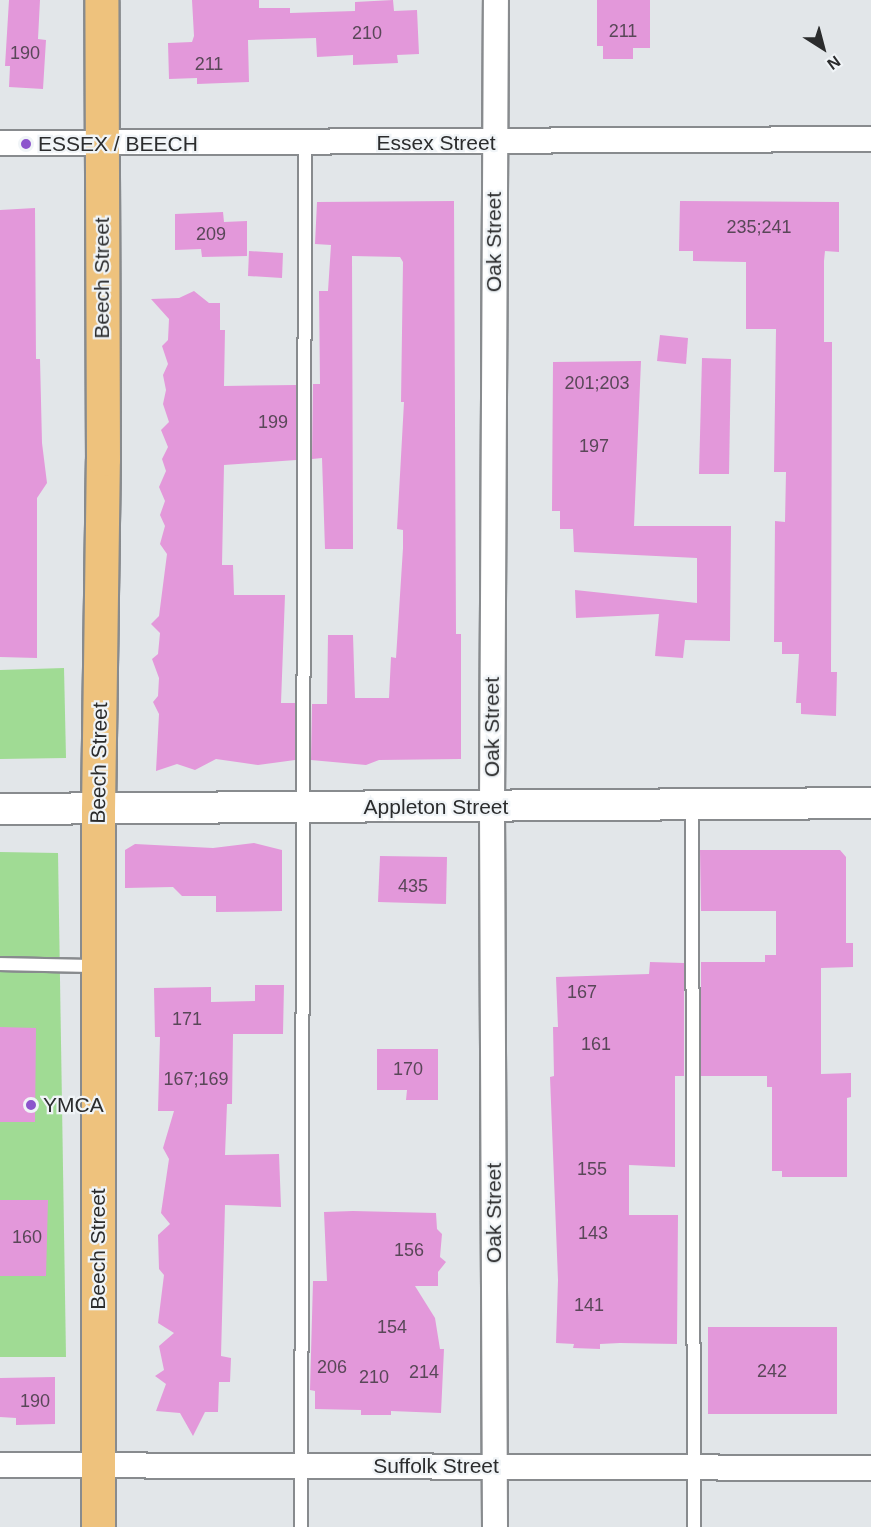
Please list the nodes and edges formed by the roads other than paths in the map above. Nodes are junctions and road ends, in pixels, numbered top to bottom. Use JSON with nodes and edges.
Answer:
{"nodes":[{"id":1,"x":101,"y":0,"type":"edge"},
{"id":2,"x":496,"y":0,"type":"edge"},
{"id":3,"x":871,"y":139,"type":"edge"},
{"id":4,"x":0,"y":143,"type":"edge"},
{"id":5,"x":101,"y":143,"type":"junction"},
{"id":6,"x":305,"y":143,"type":"junction"},
{"id":7,"x":494,"y":144,"type":"junction"},
{"id":8,"x":871,"y":803,"type":"edge"},
{"id":9,"x":692,"y":805,"type":"junction"},
{"id":10,"x":492,"y":807,"type":"junction"},
{"id":11,"x":303,"y":808,"type":"junction"},
{"id":12,"x":0,"y":809,"type":"edge"},
{"id":13,"x":98,"y":810,"type":"junction"},
{"id":14,"x":0,"y":964,"type":"edge"},
{"id":15,"x":98,"y":966,"type":"junction"},
{"id":16,"x":0,"y":1465,"type":"edge"},
{"id":17,"x":98,"y":1465,"type":"junction"},
{"id":18,"x":302,"y":1466,"type":"junction"},
{"id":19,"x":496,"y":1466,"type":"junction"},
{"id":20,"x":694,"y":1467,"type":"junction"},
{"id":21,"x":871,"y":1468,"type":"edge"},
{"id":22,"x":98,"y":1527,"type":"edge"},
{"id":23,"x":301,"y":1527,"type":"edge"},
{"id":24,"x":495,"y":1527,"type":"edge"},
{"id":25,"x":694,"y":1527,"type":"edge"}],
"edges":[{"from":1,"to":5,"type":"main road","name":"Beech Street"},
{"from":2,"to":7,"type":"street","name":"Oak Street"},
{"from":3,"to":7,"type":"street","name":"Essex Street"},
{"from":4,"to":5,"type":"street","name":"Essex Street"},
{"from":5,"to":6,"type":"street","name":"Essex Street"},
{"from":5,"to":13,"type":"main road","name":"Beech Street"},
{"from":6,"to":7,"type":"street","name":"Essex Street"},
{"from":6,"to":11,"type":"lane"},
{"from":7,"to":10,"type":"street","name":"Oak Street"},
{"from":8,"to":9,"type":"street","name":"Appleton Street"},
{"from":9,"to":10,"type":"street","name":"Appleton Street"},
{"from":9,"to":20,"type":"lane"},
{"from":10,"to":11,"type":"street","name":"Appleton Street"},
{"from":10,"to":19,"type":"street","name":"Oak Street"},
{"from":11,"to":13,"type":"street","name":"Appleton Street"},
{"from":11,"to":18,"type":"lane"},
{"from":12,"to":13,"type":"street","name":"Appleton Street"},
{"from":13,"to":15,"type":"main road","name":"Beech Street"},
{"from":14,"to":15,"type":"lane"},
{"from":15,"to":17,"type":"main road","name":"Beech Street"},
{"from":16,"to":17,"type":"street","name":"Suffolk Street"},
{"from":17,"to":18,"type":"street","name":"Suffolk Street"},
{"from":17,"to":22,"type":"main road","name":"Beech Street"},
{"from":18,"to":19,"type":"street","name":"Suffolk Street"},
{"from":18,"to":23,"type":"lane"},
{"from":19,"to":20,"type":"street","name":"Suffolk Street"},
{"from":19,"to":24,"type":"street","name":"Oak Street"},
{"from":20,"to":21,"type":"street","name":"Suffolk Street"},
{"from":20,"to":25,"type":"lane"}]}
